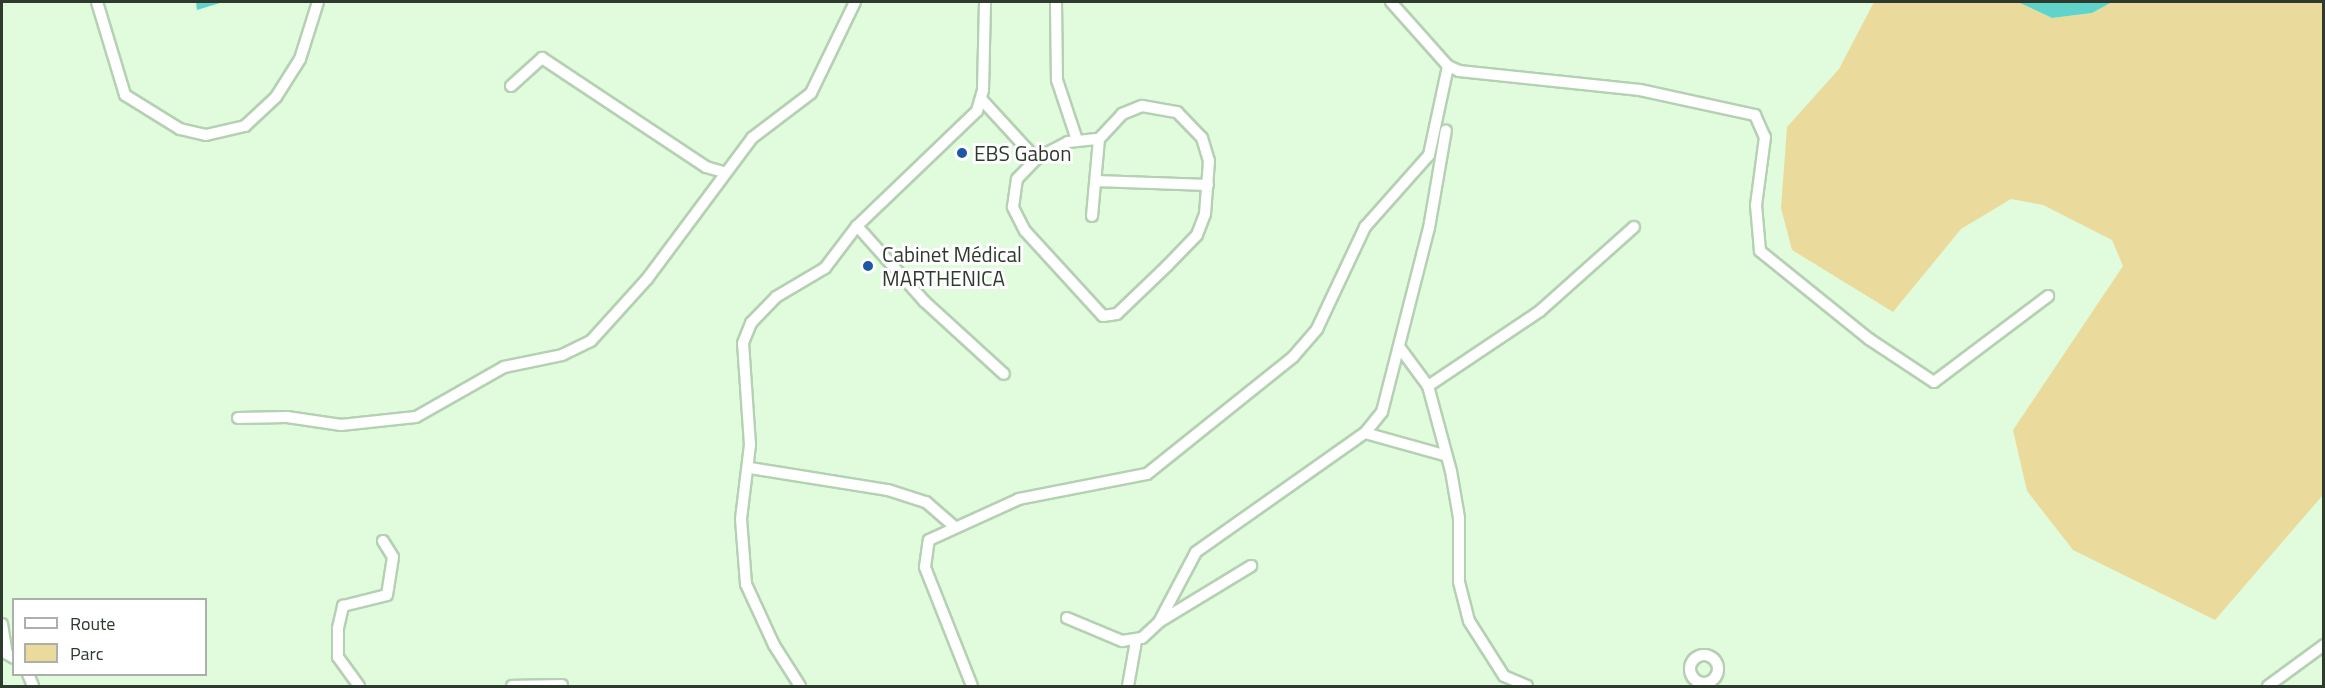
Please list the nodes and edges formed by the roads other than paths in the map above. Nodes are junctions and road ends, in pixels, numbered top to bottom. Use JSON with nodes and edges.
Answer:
{"nodes":[{"id":1,"x":97,"y":2,"type":"edge"},
{"id":2,"x":318,"y":2,"type":"edge"},
{"id":3,"x":855,"y":2,"type":"edge"},
{"id":4,"x":985,"y":2,"type":"edge"},
{"id":5,"x":1056,"y":2,"type":"edge"},
{"id":6,"x":1391,"y":2,"type":"edge"},
{"id":7,"x":1448,"y":66,"type":"junction"},
{"id":8,"x":511,"y":86,"type":"dead end"},
{"id":9,"x":982,"y":100,"type":"junction"},
{"id":10,"x":1446,"y":129,"type":"dead end"},
{"id":11,"x":1099,"y":139,"type":"junction"},
{"id":12,"x":1077,"y":140,"type":"junction"},
{"id":13,"x":1036,"y":159,"type":"junction"},
{"id":14,"x":724,"y":172,"type":"junction"},
{"id":15,"x":1096,"y":181,"type":"junction"},
{"id":16,"x":1208,"y":185,"type":"junction"},
{"id":17,"x":1092,"y":216,"type":"dead end"},
{"id":18,"x":857,"y":226,"type":"junction"},
{"id":19,"x":1634,"y":227,"type":"dead end"},
{"id":20,"x":2048,"y":296,"type":"dead end"},
{"id":21,"x":1400,"y":348,"type":"junction"},
{"id":22,"x":1004,"y":374,"type":"dead end"},
{"id":23,"x":1428,"y":386,"type":"junction"},
{"id":24,"x":238,"y":418,"type":"dead end"},
{"id":25,"x":1365,"y":433,"type":"junction"},
{"id":26,"x":1444,"y":455,"type":"junction"},
{"id":27,"x":750,"y":468,"type":"junction"},
{"id":28,"x":954,"y":526,"type":"junction"},
{"id":29,"x":383,"y":541,"type":"dead end"},
{"id":30,"x":1251,"y":566,"type":"dead end"},
{"id":31,"x":1067,"y":618,"type":"dead end"},
{"id":32,"x":1159,"y":622,"type":"junction"},
{"id":33,"x":2,"y":624,"type":"edge"},
{"id":34,"x":1136,"y":641,"type":"junction"},
{"id":35,"x":2324,"y":645,"type":"edge"},
{"id":36,"x":12,"y":657,"type":"edge"},
{"id":37,"x":1504,"y":681,"type":"edge"},
{"id":38,"x":562,"y":685,"type":"dead end"},
{"id":39,"x":359,"y":687,"type":"edge"},
{"id":40,"x":512,"y":687,"type":"edge"},
{"id":41,"x":800,"y":687,"type":"edge"},
{"id":42,"x":972,"y":687,"type":"edge"},
{"id":43,"x":1128,"y":687,"type":"edge"},
{"id":44,"x":1527,"y":687,"type":"edge"},
{"id":45,"x":2268,"y":687,"type":"edge"}],
"edges":[{"from":1,"to":2,"type":"street"},
{"from":3,"to":14,"type":"street"},
{"from":4,"to":9,"type":"street"},
{"from":5,"to":12,"type":"street"},
{"from":6,"to":7,"type":"street"},
{"from":7,"to":20,"type":"street"},
{"from":7,"to":28,"type":"street"},
{"from":8,"to":14,"type":"street"},
{"from":9,"to":13,"type":"street"},
{"from":9,"to":18,"type":"street"},
{"from":10,"to":21,"type":"street"},
{"from":11,"to":12,"type":"street"},
{"from":11,"to":15,"type":"street"},
{"from":11,"to":16,"type":"street"},
{"from":12,"to":13,"type":"street"},
{"from":13,"to":16,"type":"street"},
{"from":14,"to":24,"type":"street"},
{"from":15,"to":16,"type":"street"},
{"from":15,"to":17,"type":"street"},
{"from":18,"to":22,"type":"street"},
{"from":18,"to":27,"type":"street"},
{"from":19,"to":23,"type":"street"},
{"from":21,"to":23,"type":"street"},
{"from":21,"to":25,"type":"street"},
{"from":23,"to":26,"type":"street"},
{"from":25,"to":26,"type":"street"},
{"from":25,"to":32,"type":"street"},
{"from":26,"to":37,"type":"street"},
{"from":27,"to":28,"type":"street"},
{"from":27,"to":41,"type":"street"},
{"from":28,"to":42,"type":"street"},
{"from":29,"to":39,"type":"street"},
{"from":30,"to":32,"type":"street"},
{"from":31,"to":34,"type":"street"},
{"from":32,"to":34,"type":"street"},
{"from":33,"to":36,"type":"street"},
{"from":34,"to":43,"type":"street"},
{"from":35,"to":45,"type":"street"},
{"from":37,"to":44,"type":"street"},
{"from":38,"to":40,"type":"street"}]}
